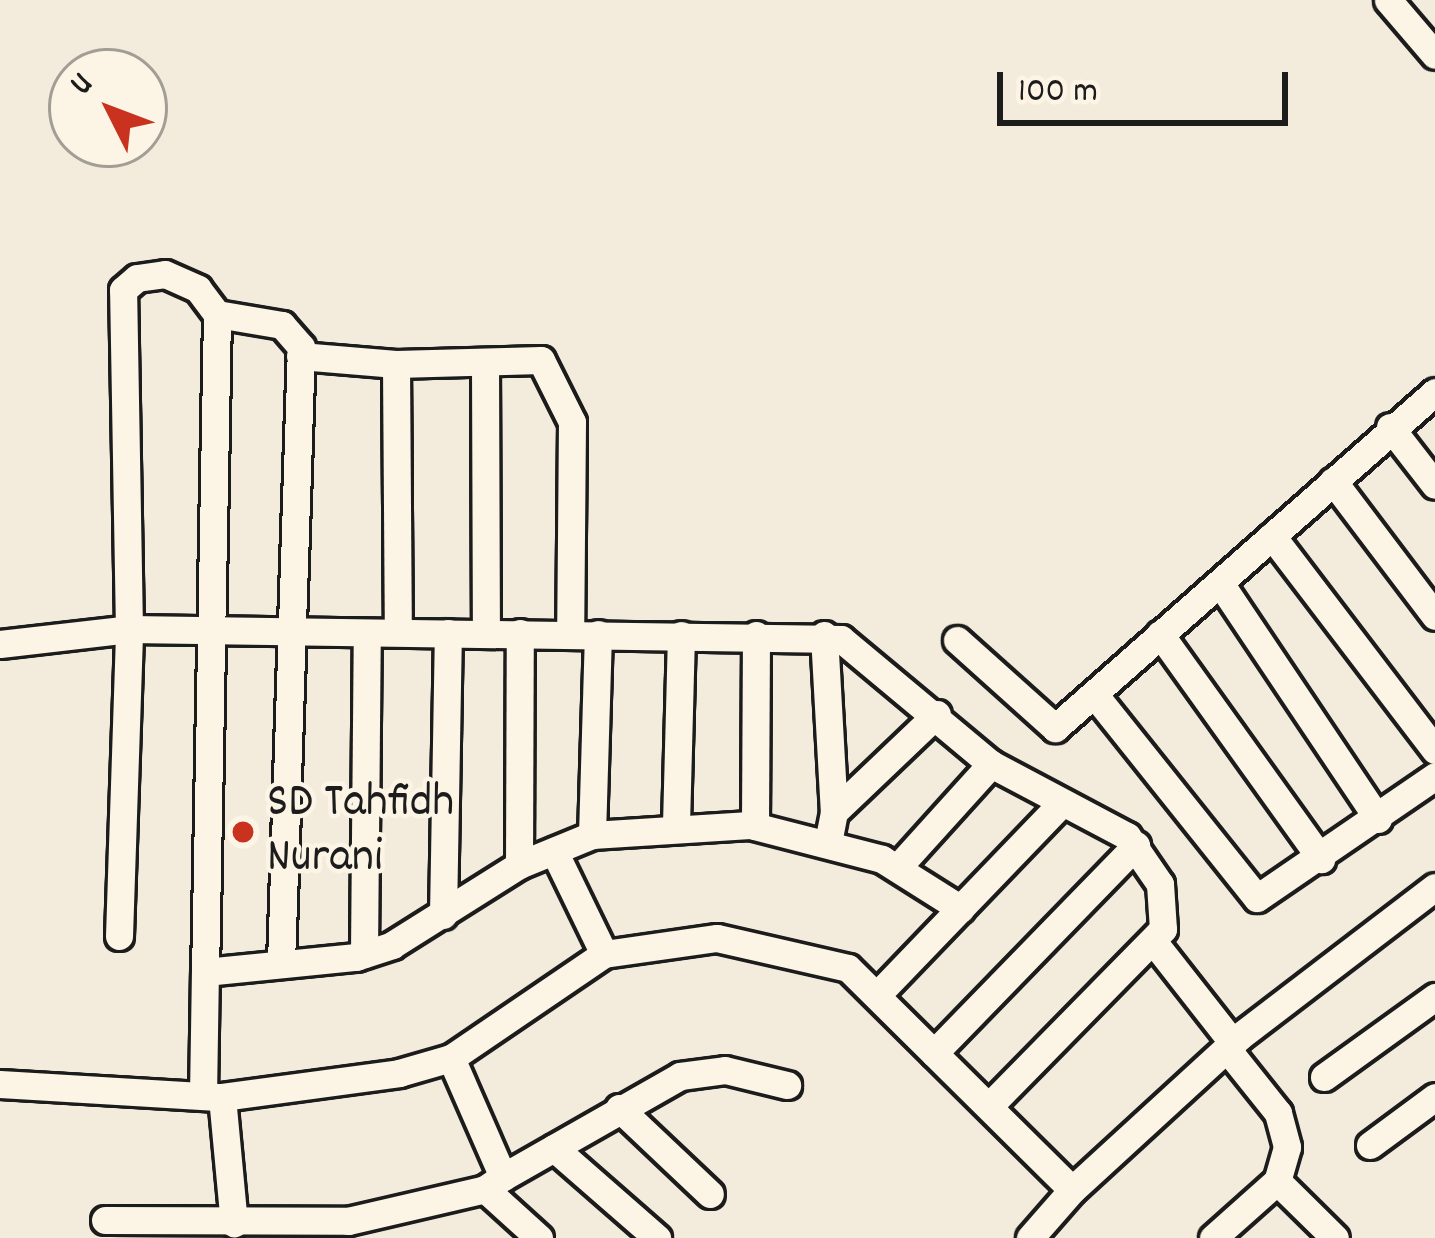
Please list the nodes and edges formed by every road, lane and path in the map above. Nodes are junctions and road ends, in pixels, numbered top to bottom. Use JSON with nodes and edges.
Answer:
{"nodes":[{"id":1,"x":1388,"y":0,"type":"edge"},
{"id":2,"x":1435,"y":55,"type":"edge"},
{"id":3,"x":217,"y":314,"type":"junction"},
{"id":4,"x":300,"y":356,"type":"junction"},
{"id":5,"x":396,"y":364,"type":"junction"},
{"id":6,"x":485,"y":364,"type":"junction"},
{"id":7,"x":1435,"y":392,"type":"edge"},
{"id":8,"x":1390,"y":427,"type":"junction"},
{"id":9,"x":1333,"y":481,"type":"junction"},
{"id":10,"x":1435,"y":485,"type":"edge"},
{"id":11,"x":1272,"y":536,"type":"junction"},
{"id":12,"x":1220,"y":583,"type":"junction"},
{"id":13,"x":1435,"y":616,"type":"edge"},
{"id":14,"x":129,"y":629,"type":"junction"},
{"id":15,"x":210,"y":631,"type":"junction"},
{"id":16,"x":398,"y":632,"type":"junction"},
{"id":17,"x":486,"y":632,"type":"junction"},
{"id":18,"x":296,"y":633,"type":"junction"},
{"id":19,"x":367,"y":633,"type":"junction"},
{"id":20,"x":448,"y":633,"type":"junction"},
{"id":21,"x":520,"y":633,"type":"junction"},
{"id":22,"x":584,"y":633,"type":"junction"},
{"id":23,"x":1160,"y":634,"type":"junction"},
{"id":24,"x":681,"y":635,"type":"junction"},
{"id":25,"x":756,"y":635,"type":"junction"},
{"id":26,"x":824,"y":635,"type":"junction"},
{"id":27,"x":957,"y":640,"type":"dead end"},
{"id":28,"x":0,"y":644,"type":"edge"},
{"id":29,"x":1094,"y":694,"type":"junction"},
{"id":30,"x":938,"y":714,"type":"junction"},
{"id":31,"x":1435,"y":750,"type":"edge"},
{"id":32,"x":991,"y":764,"type":"junction"},
{"id":33,"x":1435,"y":776,"type":"edge"},
{"id":34,"x":1059,"y":806,"type":"junction"},
{"id":35,"x":834,"y":812,"type":"junction"},
{"id":36,"x":1378,"y":819,"type":"junction"},
{"id":37,"x":676,"y":825,"type":"junction"},
{"id":38,"x":755,"y":826,"type":"junction"},
{"id":39,"x":592,"y":835,"type":"junction"},
{"id":40,"x":828,"y":843,"type":"junction"},
{"id":41,"x":1136,"y":845,"type":"junction"},
{"id":42,"x":554,"y":851,"type":"junction"},
{"id":43,"x":1322,"y":859,"type":"junction"},
{"id":44,"x":519,"y":865,"type":"junction"},
{"id":45,"x":898,"y":867,"type":"junction"},
{"id":46,"x":1435,"y":887,"type":"edge"},
{"id":47,"x":961,"y":909,"type":"junction"},
{"id":48,"x":443,"y":915,"type":"junction"},
{"id":49,"x":119,"y":936,"type":"dead end"},
{"id":50,"x":1153,"y":941,"type":"junction"},
{"id":51,"x":364,"y":954,"type":"junction"},
{"id":52,"x":604,"y":954,"type":"junction"},
{"id":53,"x":281,"y":964,"type":"junction"},
{"id":54,"x":206,"y":973,"type":"junction"},
{"id":55,"x":877,"y":995,"type":"junction"},
{"id":56,"x":1435,"y":997,"type":"edge"},
{"id":57,"x":1233,"y":1043,"type":"junction"},
{"id":58,"x":934,"y":1053,"type":"junction"},
{"id":59,"x":451,"y":1058,"type":"junction"},
{"id":60,"x":1324,"y":1076,"type":"dead end"},
{"id":61,"x":0,"y":1084,"type":"edge"},
{"id":62,"x":787,"y":1085,"type":"dead end"},
{"id":63,"x":212,"y":1097,"type":"junction"},
{"id":64,"x":1435,"y":1097,"type":"edge"},
{"id":65,"x":990,"y":1105,"type":"junction"},
{"id":66,"x":619,"y":1108,"type":"junction"},
{"id":67,"x":1370,"y":1145,"type":"dead end"},
{"id":68,"x":554,"y":1148,"type":"junction"},
{"id":69,"x":1277,"y":1181,"type":"junction"},
{"id":70,"x":494,"y":1183,"type":"junction"},
{"id":71,"x":1072,"y":1190,"type":"junction"},
{"id":72,"x":104,"y":1191,"type":"dead end"},
{"id":73,"x":710,"y":1194,"type":"dead end"},
{"id":74,"x":423,"y":1209,"type":"junction"},
{"id":75,"x":234,"y":1223,"type":"junction"},
{"id":76,"x":106,"y":1229,"type":"edge"},
{"id":77,"x":348,"y":1229,"type":"edge"},
{"id":78,"x":190,"y":1231,"type":"edge"},
{"id":79,"x":273,"y":1232,"type":"edge"},
{"id":80,"x":1320,"y":1234,"type":"edge"},
{"id":81,"x":428,"y":1238,"type":"edge"},
{"id":82,"x":539,"y":1238,"type":"edge"},
{"id":83,"x":657,"y":1238,"type":"edge"},
{"id":84,"x":1030,"y":1238,"type":"edge"},
{"id":85,"x":1213,"y":1238,"type":"edge"}],
"edges":[{"from":1,"to":2,"type":"street"},
{"from":3,"to":4,"type":"street"},
{"from":3,"to":14,"type":"street"},
{"from":3,"to":15,"type":"street"},
{"from":4,"to":5,"type":"street"},
{"from":4,"to":18,"type":"street"},
{"from":5,"to":6,"type":"street"},
{"from":5,"to":16,"type":"street"},
{"from":6,"to":17,"type":"street"},
{"from":6,"to":22,"type":"street"},
{"from":7,"to":8,"type":"street"},
{"from":8,"to":9,"type":"street"},
{"from":8,"to":10,"type":"street"},
{"from":9,"to":11,"type":"street"},
{"from":9,"to":13,"type":"street"},
{"from":11,"to":12,"type":"street"},
{"from":11,"to":31,"type":"street"},
{"from":12,"to":23,"type":"street"},
{"from":12,"to":36,"type":"street"},
{"from":14,"to":15,"type":"street"},
{"from":14,"to":28,"type":"street"},
{"from":14,"to":49,"type":"street"},
{"from":15,"to":18,"type":"street"},
{"from":15,"to":54,"type":"street"},
{"from":16,"to":19,"type":"street"},
{"from":16,"to":20,"type":"street"},
{"from":17,"to":20,"type":"street"},
{"from":17,"to":21,"type":"street"},
{"from":18,"to":19,"type":"street"},
{"from":18,"to":53,"type":"street"},
{"from":19,"to":51,"type":"street"},
{"from":20,"to":48,"type":"street"},
{"from":21,"to":22,"type":"street"},
{"from":21,"to":44,"type":"street"},
{"from":22,"to":24,"type":"street"},
{"from":22,"to":39,"type":"street"},
{"from":23,"to":29,"type":"street"},
{"from":23,"to":43,"type":"street"},
{"from":24,"to":25,"type":"street"},
{"from":24,"to":37,"type":"street"},
{"from":25,"to":26,"type":"street"},
{"from":25,"to":38,"type":"street"},
{"from":26,"to":30,"type":"street"},
{"from":26,"to":35,"type":"street"},
{"from":27,"to":29,"type":"street"},
{"from":29,"to":43,"type":"street"},
{"from":30,"to":32,"type":"street"},
{"from":30,"to":35,"type":"street"},
{"from":32,"to":34,"type":"street"},
{"from":32,"to":45,"type":"street"},
{"from":33,"to":36,"type":"street"},
{"from":34,"to":41,"type":"street"},
{"from":34,"to":47,"type":"street"},
{"from":35,"to":40,"type":"street"},
{"from":36,"to":43,"type":"street"},
{"from":37,"to":38,"type":"street"},
{"from":37,"to":39,"type":"street"},
{"from":38,"to":40,"type":"street"},
{"from":39,"to":42,"type":"street"},
{"from":40,"to":45,"type":"street"},
{"from":41,"to":50,"type":"street"},
{"from":41,"to":58,"type":"street"},
{"from":42,"to":44,"type":"street"},
{"from":42,"to":52,"type":"street"},
{"from":44,"to":48,"type":"street"},
{"from":45,"to":47,"type":"street"},
{"from":46,"to":57,"type":"street"},
{"from":47,"to":55,"type":"street"},
{"from":48,"to":51,"type":"street"},
{"from":50,"to":57,"type":"street"},
{"from":50,"to":65,"type":"street"},
{"from":51,"to":53,"type":"street"},
{"from":52,"to":55,"type":"street"},
{"from":52,"to":59,"type":"street"},
{"from":53,"to":54,"type":"street"},
{"from":54,"to":63,"type":"street"},
{"from":55,"to":58,"type":"street"},
{"from":56,"to":60,"type":"street"},
{"from":57,"to":69,"type":"street"},
{"from":57,"to":71,"type":"street"},
{"from":58,"to":65,"type":"street"},
{"from":59,"to":63,"type":"street"},
{"from":59,"to":70,"type":"street"},
{"from":61,"to":63,"type":"street"},
{"from":62,"to":66,"type":"street"},
{"from":63,"to":75,"type":"street"},
{"from":64,"to":67,"type":"street"},
{"from":65,"to":71,"type":"street"},
{"from":66,"to":68,"type":"street"},
{"from":66,"to":73,"type":"street"},
{"from":68,"to":70,"type":"street"},
{"from":68,"to":83,"type":"street"},
{"from":69,"to":80,"type":"street"},
{"from":69,"to":85,"type":"street"},
{"from":70,"to":74,"type":"street"},
{"from":70,"to":82,"type":"street"},
{"from":71,"to":84,"type":"street"},
{"from":72,"to":76,"type":"street"},
{"from":74,"to":77,"type":"street"},
{"from":74,"to":81,"type":"street"},
{"from":75,"to":78,"type":"street"},
{"from":75,"to":79,"type":"street"},
{"from":76,"to":78,"type":"street"},
{"from":77,"to":79,"type":"street"}]}
